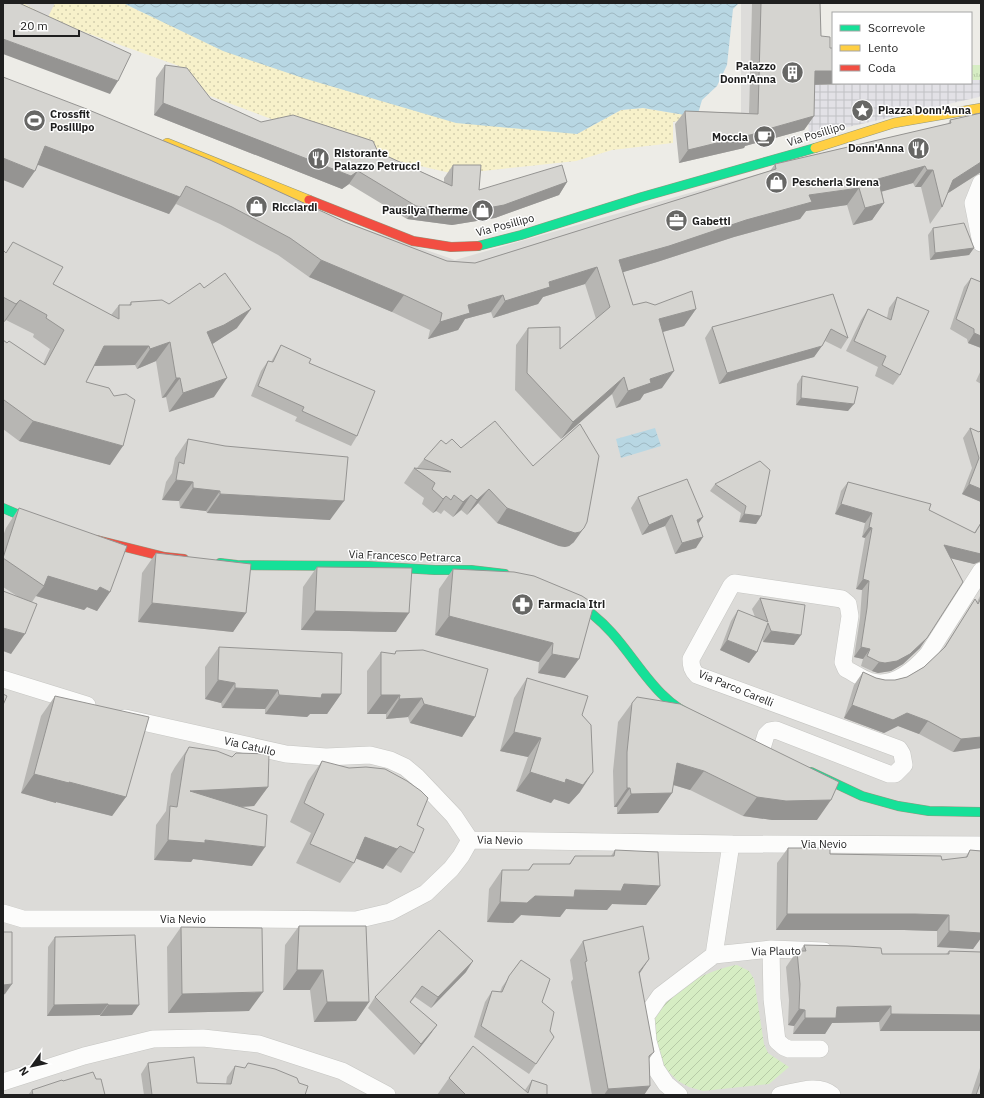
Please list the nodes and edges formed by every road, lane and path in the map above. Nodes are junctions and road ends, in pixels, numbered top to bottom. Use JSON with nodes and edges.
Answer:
{"nodes":[{"id":1,"x":981,"y":108,"type":"edge"},
{"id":2,"x":158,"y":139,"type":"edge"},
{"id":3,"x":981,"y":183,"type":"edge"},
{"id":4,"x":981,"y":243,"type":"edge"},
{"id":5,"x":3,"y":508,"type":"edge"},
{"id":6,"x":51,"y":527,"type":"edge"},
{"id":7,"x":88,"y":538,"type":"edge"},
{"id":8,"x":194,"y":560,"type":"edge"},
{"id":9,"x":208,"y":562,"type":"edge"},
{"id":10,"x":981,"y":571,"type":"edge"},
{"id":11,"x":513,"y":576,"type":"edge"},
{"id":12,"x":557,"y":591,"type":"edge"},
{"id":13,"x":3,"y":679,"type":"edge"},
{"id":14,"x":706,"y":723,"type":"edge"},
{"id":15,"x":762,"y":748,"type":"edge"},
{"id":16,"x":800,"y":767,"type":"edge"},
{"id":17,"x":981,"y":812,"type":"edge"},
{"id":18,"x":470,"y":840,"type":"junction"},
{"id":19,"x":732,"y":844,"type":"junction"},
{"id":20,"x":981,"y":845,"type":"edge"},
{"id":21,"x":3,"y":913,"type":"edge"},
{"id":22,"x":771,"y":949,"type":"junction"},
{"id":23,"x":842,"y":952,"type":"edge"},
{"id":24,"x":714,"y":955,"type":"junction"},
{"id":25,"x":820,"y":1049,"type":"dead end"},
{"id":26,"x":3,"y":1082,"type":"edge"},
{"id":27,"x":387,"y":1095,"type":"edge"},
{"id":28,"x":679,"y":1095,"type":"edge"},
{"id":29,"x":780,"y":1095,"type":"edge"},
{"id":30,"x":832,"y":1095,"type":"edge"}],
"edges":[{"from":1,"to":2,"type":"street","name":"Via Posillipo"},
{"from":3,"to":4,"type":"street"},
{"from":5,"to":6,"type":"street"},
{"from":7,"to":8,"type":"street"},
{"from":9,"to":11,"type":"street","name":"Via Francesco Petrarca"},
{"from":10,"to":15,"type":"street","name":"Via Parco Carelli"},
{"from":12,"to":14,"type":"street"},
{"from":13,"to":18,"type":"street","name":"Via Catullo"},
{"from":16,"to":17,"type":"street"},
{"from":18,"to":19,"type":"street","name":"Via Nevio"},
{"from":18,"to":21,"type":"street","name":"Via Nevio"},
{"from":19,"to":20,"type":"street","name":"Via Nevio"},
{"from":19,"to":24,"type":"street"},
{"from":22,"to":23,"type":"street","name":"Via Plauto"},
{"from":22,"to":24,"type":"street","name":"Via Plauto"},
{"from":22,"to":25,"type":"street"},
{"from":24,"to":28,"type":"street"},
{"from":26,"to":27,"type":"street"},
{"from":29,"to":30,"type":"street"}]}
